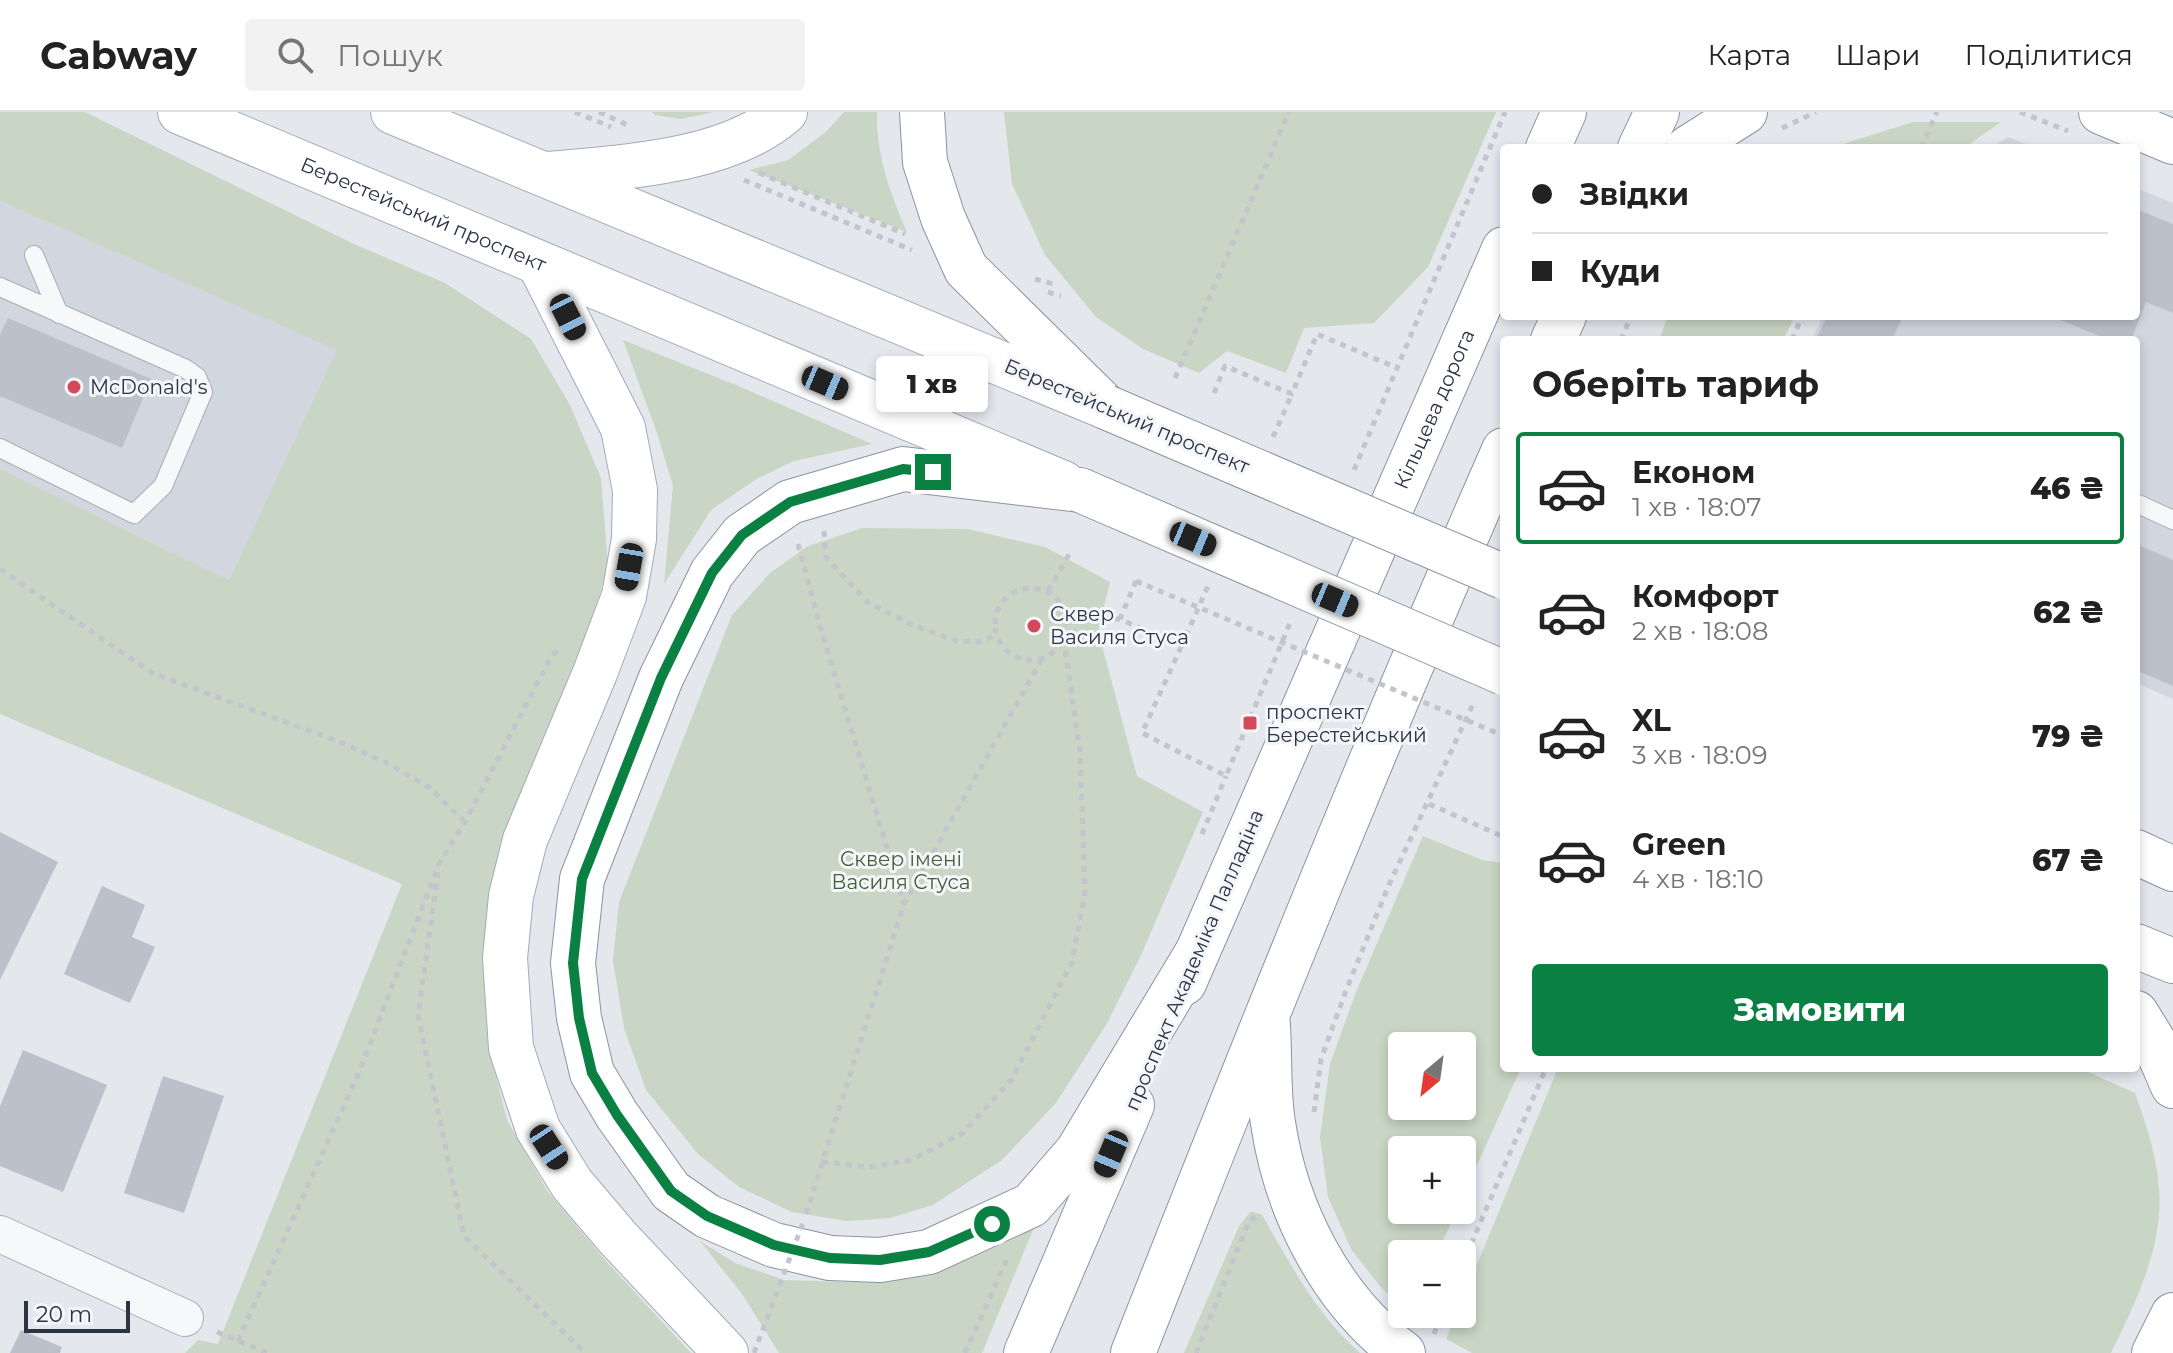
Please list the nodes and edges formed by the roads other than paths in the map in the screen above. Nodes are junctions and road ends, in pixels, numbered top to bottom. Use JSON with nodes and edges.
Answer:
{"nodes":[{"id":1,"x":180,"y":112,"type":"edge"},
{"id":2,"x":393,"y":112,"type":"edge"},
{"id":3,"x":785,"y":112,"type":"edge"},
{"id":4,"x":922,"y":112,"type":"edge"},
{"id":5,"x":1564,"y":112,"type":"edge"},
{"id":6,"x":1657,"y":112,"type":"edge"},
{"id":7,"x":1745,"y":112,"type":"edge"},
{"id":8,"x":2101,"y":112,"type":"edge"},
{"id":9,"x":2173,"y":142,"type":"edge"},
{"id":10,"x":1550,"y":144,"type":"edge"},
{"id":11,"x":1642,"y":144,"type":"edge"},
{"id":12,"x":1694,"y":144,"type":"edge"},
{"id":13,"x":542,"y":174,"type":"junction"},
{"id":14,"x":34,"y":255,"type":"dead end"},
{"id":15,"x":1500,"y":258,"type":"edge"},
{"id":16,"x":540,"y":265,"type":"junction"},
{"id":17,"x":0,"y":287,"type":"edge"},
{"id":18,"x":59,"y":314,"type":"junction"},
{"id":19,"x":1106,"y":407,"type":"junction"},
{"id":20,"x":0,"y":448,"type":"edge"},
{"id":21,"x":1500,"y":459,"type":"edge"},
{"id":22,"x":1080,"y":490,"type":"junction"},
{"id":23,"x":2140,"y":505,"type":"edge"},
{"id":24,"x":2173,"y":520,"type":"edge"},
{"id":25,"x":1365,"y":568,"type":"joint"},
{"id":26,"x":1500,"y":575,"type":"edge"},
{"id":27,"x":1500,"y":671,"type":"edge"},
{"id":28,"x":2140,"y":948,"type":"edge"},
{"id":29,"x":1195,"y":956,"type":"junction"},
{"id":30,"x":2173,"y":961,"type":"edge"},
{"id":31,"x":1268,"y":1010,"type":"junction"},
{"id":32,"x":2140,"y":1019,"type":"edge"},
{"id":33,"x":2173,"y":1086,"type":"edge"},
{"id":34,"x":0,"y":1234,"type":"edge"},
{"id":35,"x":2173,"y":1315,"type":"edge"},
{"id":36,"x":185,"y":1318,"type":"road end"},
{"id":37,"x":726,"y":1353,"type":"edge"},
{"id":38,"x":1026,"y":1353,"type":"edge"},
{"id":39,"x":1133,"y":1353,"type":"edge"},
{"id":40,"x":1403,"y":1353,"type":"edge"},
{"id":41,"x":2154,"y":1353,"type":"edge"}],
"edges":[{"from":1,"to":16,"type":"main road","name":"Берестейський проспект"},
{"from":2,"to":13,"type":"main road","name":"Берестейський проспект"},
{"from":3,"to":13,"type":"main road"},
{"from":4,"to":19,"type":"main road"},
{"from":5,"to":10,"type":"main road"},
{"from":6,"to":11,"type":"main road"},
{"from":7,"to":12,"type":"main road"},
{"from":8,"to":9,"type":"main road"},
{"from":13,"to":19,"type":"main road","name":"Берестейський проспект"},
{"from":14,"to":18,"type":"lane"},
{"from":15,"to":25,"type":"main road","name":"Кільцева дорога"},
{"from":16,"to":22,"type":"main road","name":"Берестейський проспект"},
{"from":16,"to":37,"type":"main road"},
{"from":17,"to":18,"type":"lane"},
{"from":18,"to":20,"type":"lane"},
{"from":19,"to":26,"type":"main road","name":"Берестейський проспект","bridge":true},
{"from":21,"to":31,"type":"main road"},
{"from":22,"to":27,"type":"main road","name":"Берестейський проспект","bridge":true},
{"from":22,"to":29,"type":"main road"},
{"from":23,"to":24,"type":"lane"},
{"from":25,"to":29,"type":"main road","name":"проспект Академіка Палладіна"},
{"from":28,"to":30,"type":"main road"},
{"from":29,"to":38,"type":"main road","name":"проспект Академіка Палладіна"},
{"from":31,"to":39,"type":"main road"},
{"from":31,"to":40,"type":"main road"},
{"from":32,"to":33,"type":"main road"},
{"from":34,"to":36,"type":"street"},
{"from":35,"to":41,"type":"main road"}]}
